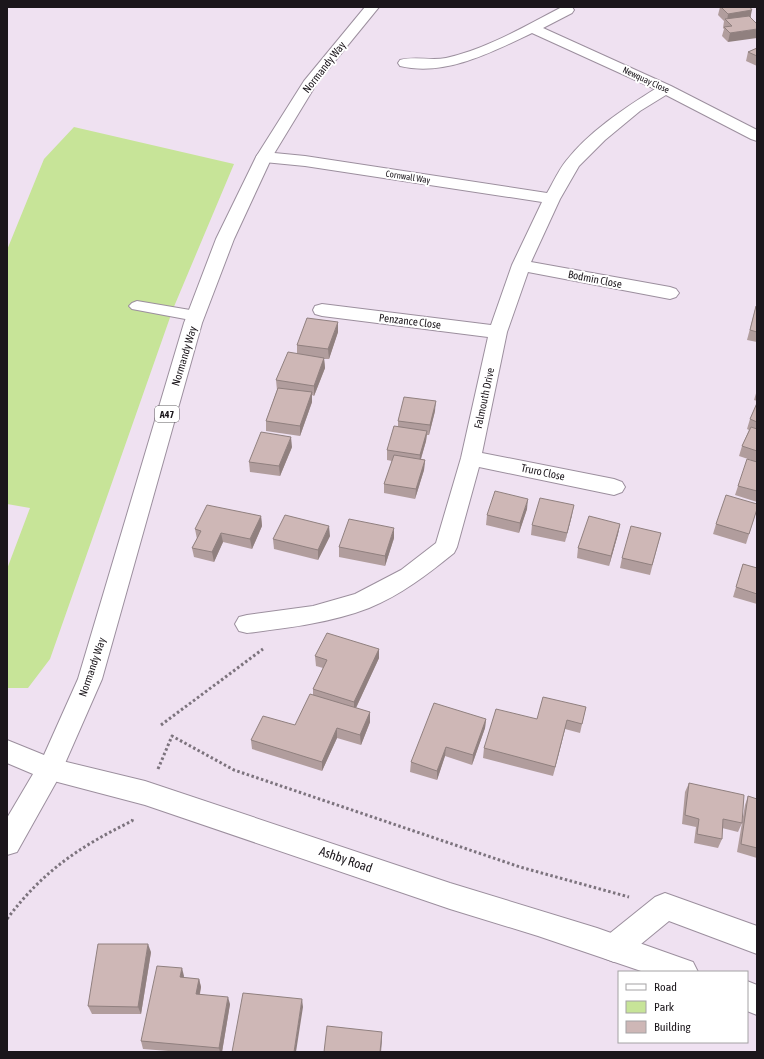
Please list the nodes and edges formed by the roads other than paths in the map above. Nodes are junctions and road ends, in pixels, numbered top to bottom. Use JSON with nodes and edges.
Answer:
{"nodes":[{"id":1,"x":372,"y":7,"type":"edge"},
{"id":2,"x":567,"y":10,"type":"dead end"},
{"id":3,"x":532,"y":28,"type":"junction"},
{"id":4,"x":406,"y":63,"type":"dead end"},
{"id":5,"x":666,"y":89,"type":"junction"},
{"id":6,"x":757,"y":136,"type":"edge"},
{"id":7,"x":264,"y":157,"type":"junction"},
{"id":8,"x":552,"y":199,"type":"junction"},
{"id":9,"x":521,"y":265,"type":"junction"},
{"id":10,"x":670,"y":293,"type":"dead end"},
{"id":11,"x":137,"y":306,"type":"dead end"},
{"id":12,"x":322,"y":310,"type":"dead end"},
{"id":13,"x":196,"y":316,"type":"junction"},
{"id":14,"x":498,"y":332,"type":"junction"},
{"id":15,"x":471,"y":458,"type":"junction"},
{"id":16,"x":614,"y":487,"type":"dead end"},
{"id":17,"x":247,"y":624,"type":"dead end"},
{"id":18,"x":7,"y":751,"type":"edge"},
{"id":19,"x":50,"y":769,"type":"junction"},
{"id":20,"x":7,"y":843,"type":"edge"},
{"id":21,"x":757,"y":940,"type":"edge"},
{"id":22,"x":614,"y":948,"type":"junction"},
{"id":23,"x":680,"y":971,"type":"edge"}],
"edges":[{"from":1,"to":7,"type":"street","name":"Normandy Way","number":"A47"},
{"from":2,"to":3,"type":"street"},
{"from":3,"to":4,"type":"street"},
{"from":3,"to":5,"type":"street","name":"Newquay Close"},
{"from":5,"to":6,"type":"street","name":"Newquay Close"},
{"from":5,"to":8,"type":"street","name":"Falmouth Drive"},
{"from":7,"to":8,"type":"street","name":"Cornwall Way"},
{"from":7,"to":13,"type":"street","name":"Normandy Way","number":"A47"},
{"from":8,"to":9,"type":"street","name":"Falmouth Drive"},
{"from":9,"to":10,"type":"street","name":"Bodmin Close"},
{"from":9,"to":14,"type":"street","name":"Falmouth Drive"},
{"from":11,"to":13,"type":"lane"},
{"from":12,"to":14,"type":"street","name":"Penzance Close"},
{"from":13,"to":19,"type":"street","name":"Normandy Way","number":"A47"},
{"from":14,"to":15,"type":"street","name":"Falmouth Drive"},
{"from":15,"to":16,"type":"street","name":"Truro Close"},
{"from":15,"to":17,"type":"street","name":"Falmouth Drive"},
{"from":18,"to":19,"type":"street","name":"Ashby Road"},
{"from":19,"to":20,"type":"street","name":"Normandy Way","number":"A47"},
{"from":19,"to":22,"type":"street","name":"Ashby Road"},
{"from":21,"to":22,"type":"street"},
{"from":22,"to":23,"type":"street","name":"Ashby Road"}]}
